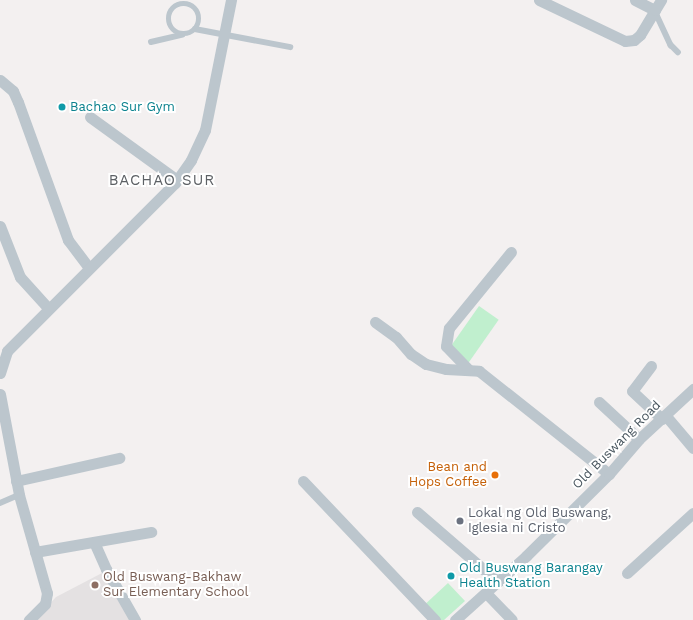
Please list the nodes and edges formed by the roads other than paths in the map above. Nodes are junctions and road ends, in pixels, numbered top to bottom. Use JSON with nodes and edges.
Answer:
{"nodes":[{"id":1,"x":231,"y":0,"type":"edge"},
{"id":2,"x":539,"y":0,"type":"edge"},
{"id":3,"x":635,"y":0,"type":"edge"},
{"id":4,"x":662,"y":0,"type":"edge"},
{"id":5,"x":655,"y":10,"type":"junction"},
{"id":6,"x":195,"y":29,"type":"junction"},
{"id":7,"x":224,"y":34,"type":"junction"},
{"id":8,"x":182,"y":35,"type":"junction"},
{"id":9,"x":151,"y":42,"type":"dead end"},
{"id":10,"x":290,"y":47,"type":"dead end"},
{"id":11,"x":678,"y":52,"type":"dead end"},
{"id":12,"x":0,"y":80,"type":"edge"},
{"id":13,"x":90,"y":117,"type":"dead end"},
{"id":14,"x":177,"y":180,"type":"junction"},
{"id":15,"x":0,"y":226,"type":"edge"},
{"id":16,"x":511,"y":252,"type":"dead end"},
{"id":17,"x":89,"y":268,"type":"junction"},
{"id":18,"x":48,"y":308,"type":"junction"},
{"id":19,"x":375,"y":322,"type":"dead end"},
{"id":20,"x":651,"y":366,"type":"dead end"},
{"id":21,"x":469,"y":370,"type":"junction"},
{"id":22,"x":0,"y":373,"type":"edge"},
{"id":23,"x":693,"y":389,"type":"edge"},
{"id":24,"x":0,"y":394,"type":"edge"},
{"id":25,"x":599,"y":402,"type":"dead end"},
{"id":26,"x":664,"y":418,"type":"junction"},
{"id":27,"x":639,"y":439,"type":"junction"},
{"id":28,"x":693,"y":448,"type":"edge"},
{"id":29,"x":119,"y":458,"type":"dead end"},
{"id":30,"x":608,"y":474,"type":"junction"},
{"id":31,"x":16,"y":481,"type":"junction"},
{"id":32,"x":303,"y":481,"type":"dead end"},
{"id":33,"x":19,"y":495,"type":"junction"},
{"id":34,"x":0,"y":503,"type":"edge"},
{"id":35,"x":417,"y":512,"type":"dead end"},
{"id":36,"x":693,"y":513,"type":"edge"},
{"id":37,"x":151,"y":532,"type":"dead end"},
{"id":38,"x":94,"y":542,"type":"junction"},
{"id":39,"x":35,"y":552,"type":"junction"},
{"id":40,"x":627,"y":573,"type":"dead end"},
{"id":41,"x":498,"y":582,"type":"junction"},
{"id":42,"x":486,"y":593,"type":"junction"},
{"id":43,"x":29,"y":620,"type":"edge"},
{"id":44,"x":136,"y":620,"type":"edge"},
{"id":45,"x":434,"y":620,"type":"edge"},
{"id":46,"x":455,"y":620,"type":"edge"},
{"id":47,"x":512,"y":620,"type":"edge"}],
"edges":[{"from":1,"to":7,"type":"street"},
{"from":2,"to":5,"type":"street"},
{"from":3,"to":5,"type":"street"},
{"from":4,"to":5,"type":"street"},
{"from":5,"to":11,"type":"lane"},
{"from":6,"to":7,"type":"lane"},
{"from":6,"to":8,"type":"lane"},
{"from":6,"to":8,"type":"lane"},
{"from":7,"to":10,"type":"lane"},
{"from":7,"to":14,"type":"street"},
{"from":8,"to":9,"type":"lane"},
{"from":12,"to":17,"type":"street"},
{"from":13,"to":14,"type":"street"},
{"from":14,"to":17,"type":"street"},
{"from":15,"to":18,"type":"street"},
{"from":16,"to":21,"type":"street"},
{"from":17,"to":18,"type":"street"},
{"from":18,"to":22,"type":"street"},
{"from":19,"to":21,"type":"street"},
{"from":20,"to":26,"type":"street"},
{"from":21,"to":30,"type":"street"},
{"from":23,"to":26,"type":"street","name":"Old Buswang Road"},
{"from":24,"to":31,"type":"street"},
{"from":25,"to":27,"type":"street"},
{"from":26,"to":27,"type":"street","name":"Old Buswang Road"},
{"from":26,"to":28,"type":"street"},
{"from":27,"to":30,"type":"street","name":"Old Buswang Road"},
{"from":29,"to":31,"type":"street"},
{"from":30,"to":41,"type":"street","name":"Old Buswang Road"},
{"from":31,"to":33,"type":"street"},
{"from":32,"to":45,"type":"street"},
{"from":33,"to":34,"type":"lane"},
{"from":33,"to":39,"type":"street"},
{"from":35,"to":41,"type":"street"},
{"from":36,"to":40,"type":"street"},
{"from":37,"to":38,"type":"street"},
{"from":38,"to":39,"type":"street"},
{"from":38,"to":44,"type":"street"},
{"from":39,"to":43,"type":"street"},
{"from":41,"to":42,"type":"street","name":"Old Buswang Road"},
{"from":42,"to":46,"type":"street","name":"Old Buswang Road"},
{"from":42,"to":47,"type":"street"}]}
